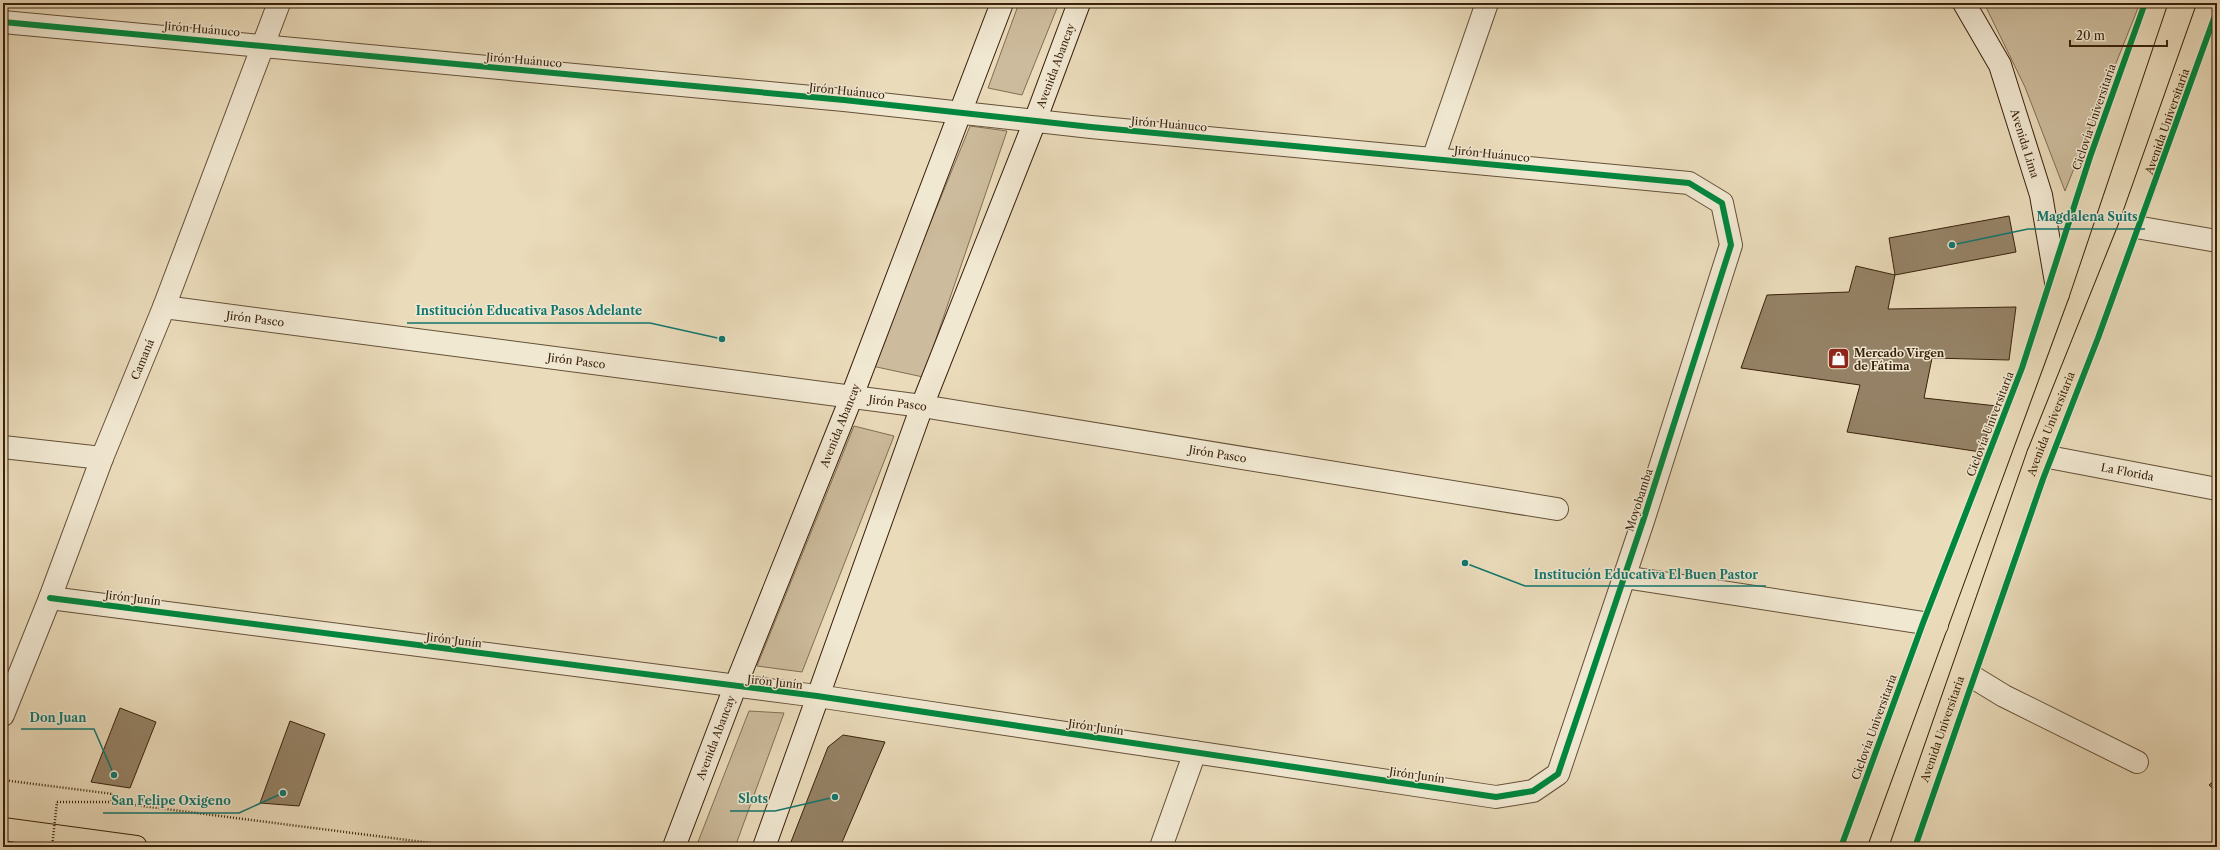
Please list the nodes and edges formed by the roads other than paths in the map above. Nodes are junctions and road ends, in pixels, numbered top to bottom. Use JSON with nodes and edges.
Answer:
{"nodes":[{"id":1,"x":279,"y":3,"type":"edge"},
{"id":2,"x":1002,"y":3,"type":"edge"},
{"id":3,"x":1079,"y":3,"type":"edge"},
{"id":4,"x":1487,"y":3,"type":"edge"},
{"id":5,"x":1964,"y":3,"type":"edge"},
{"id":6,"x":2156,"y":3,"type":"edge"},
{"id":7,"x":2209,"y":3,"type":"edge"},
{"id":8,"x":3,"y":22,"type":"edge"},
{"id":9,"x":263,"y":45,"type":"junction"},
{"id":10,"x":962,"y":112,"type":"junction"},
{"id":11,"x":1035,"y":121,"type":"junction"},
{"id":12,"x":1433,"y":159,"type":"junction"},
{"id":13,"x":1689,"y":183,"type":"joint"},
{"id":14,"x":2130,"y":226,"type":"junction"},
{"id":15,"x":2217,"y":241,"type":"edge"},
{"id":16,"x":2058,"y":294,"type":"junction"},
{"id":17,"x":164,"y":307,"type":"junction"},
{"id":18,"x":852,"y":396,"type":"junction"},
{"id":19,"x":922,"y":406,"type":"junction"},
{"id":20,"x":3,"y":448,"type":"edge"},
{"id":21,"x":2038,"y":455,"type":"junction"},
{"id":22,"x":102,"y":458,"type":"junction"},
{"id":23,"x":2217,"y":489,"type":"edge"},
{"id":24,"x":1557,"y":509,"type":"dead end"},
{"id":25,"x":1624,"y":577,"type":"junction"},
{"id":26,"x":50,"y":598,"type":"junction"},
{"id":27,"x":1937,"y":626,"type":"junction"},
{"id":28,"x":1963,"y":671,"type":"junction"},
{"id":29,"x":734,"y":687,"type":"junction"},
{"id":30,"x":817,"y":696,"type":"junction"},
{"id":31,"x":3,"y":715,"type":"edge"},
{"id":32,"x":1195,"y":752,"type":"junction"},
{"id":33,"x":2137,"y":762,"type":"dead end"},
{"id":34,"x":1496,"y":797,"type":"joint"},
{"id":35,"x":3,"y":829,"type":"edge"},
{"id":36,"x":136,"y":847,"type":"edge"},
{"id":37,"x":674,"y":847,"type":"edge"},
{"id":38,"x":764,"y":847,"type":"edge"},
{"id":39,"x":1161,"y":847,"type":"edge"},
{"id":40,"x":1854,"y":847,"type":"edge"},
{"id":41,"x":1901,"y":847,"type":"edge"}],
"edges":[{"from":1,"to":9,"type":"street","name":"Camaná"},
{"from":2,"to":10,"type":"street","name":"Avenida Abancay"},
{"from":3,"to":11,"type":"street","name":"Avenida Abancay"},
{"from":4,"to":12,"type":"street"},
{"from":5,"to":16,"type":"street","name":"Avenida Lima"},
{"from":6,"to":16,"type":"main road"},
{"from":7,"to":14,"type":"main road","name":"Avenida Universitaria"},
{"from":8,"to":9,"type":"street","name":"Jirón Huánuco"},
{"from":9,"to":10,"type":"street","name":"Jirón Huánuco"},
{"from":9,"to":17,"type":"street","name":"Camaná"},
{"from":10,"to":11,"type":"street","name":"Jirón Huánuco"},
{"from":10,"to":18,"type":"street","name":"Avenida Abancay"},
{"from":11,"to":12,"type":"street","name":"Jirón Huánuco"},
{"from":11,"to":19,"type":"street","name":"Avenida Abancay"},
{"from":12,"to":13,"type":"street","name":"Jirón Huánuco"},
{"from":13,"to":25,"type":"street","name":"Moyobamba"},
{"from":14,"to":15,"type":"street"},
{"from":14,"to":21,"type":"main road","name":"Avenida Universitaria"},
{"from":16,"to":27,"type":"main road"},
{"from":17,"to":18,"type":"street","name":"Jirón Pasco"},
{"from":17,"to":22,"type":"street","name":"Camaná"},
{"from":18,"to":19,"type":"street","name":"Jirón Pasco"},
{"from":18,"to":29,"type":"street","name":"Avenida Abancay"},
{"from":19,"to":24,"type":"street","name":"Jirón Pasco"},
{"from":19,"to":30,"type":"street","name":"Avenida Abancay"},
{"from":20,"to":22,"type":"street"},
{"from":21,"to":23,"type":"street","name":"La Florida"},
{"from":21,"to":28,"type":"main road","name":"Avenida Universitaria"},
{"from":22,"to":26,"type":"street","name":"Camaná"},
{"from":25,"to":27,"type":"street"},
{"from":25,"to":34,"type":"street","name":"Moyobamba"},
{"from":26,"to":29,"type":"street","name":"Jirón Junín"},
{"from":26,"to":31,"type":"street","name":"Camaná"},
{"from":27,"to":40,"type":"main road"},
{"from":28,"to":33,"type":"street"},
{"from":28,"to":41,"type":"main road","name":"Avenida Universitaria"},
{"from":29,"to":30,"type":"street","name":"Jirón Junín"},
{"from":29,"to":37,"type":"street","name":"Avenida Abancay"},
{"from":30,"to":32,"type":"street","name":"Jirón Junín"},
{"from":30,"to":38,"type":"street","name":"Avenida Abancay"},
{"from":32,"to":34,"type":"street","name":"Jirón Junín"},
{"from":32,"to":39,"type":"street"},
{"from":35,"to":36,"type":"main road"}]}
